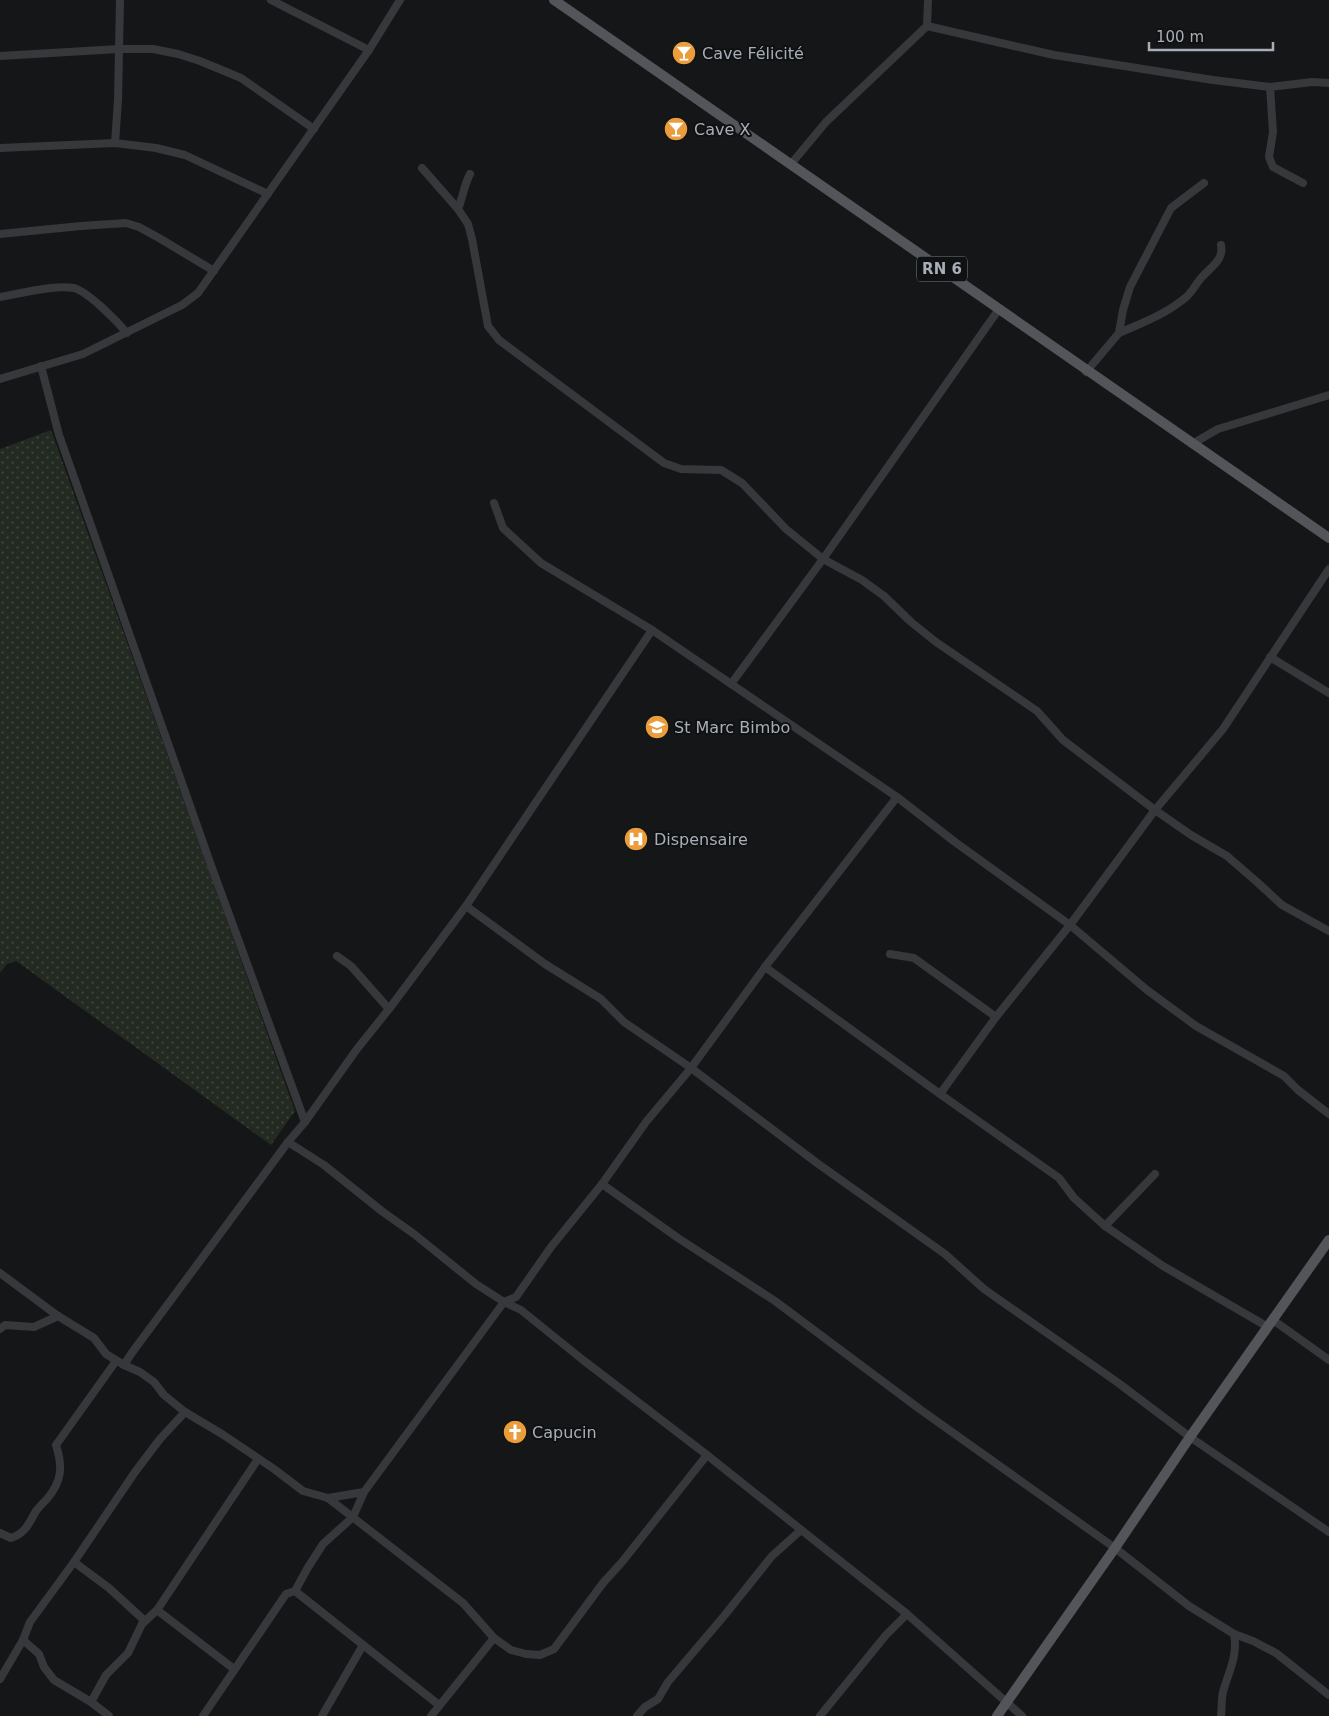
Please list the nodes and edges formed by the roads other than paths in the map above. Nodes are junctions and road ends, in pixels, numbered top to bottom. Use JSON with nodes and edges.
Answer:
{"nodes":[{"id":1,"x":120,"y":0,"type":"edge"},
{"id":2,"x":272,"y":0,"type":"edge"},
{"id":3,"x":400,"y":0,"type":"edge"},
{"id":4,"x":554,"y":0,"type":"edge"},
{"id":5,"x":928,"y":0,"type":"edge"},
{"id":6,"x":926,"y":26,"type":"junction"},
{"id":7,"x":119,"y":49,"type":"junction"},
{"id":8,"x":369,"y":50,"type":"junction"},
{"id":9,"x":0,"y":56,"type":"edge"},
{"id":10,"x":1329,"y":83,"type":"edge"},
{"id":11,"x":1270,"y":88,"type":"junction"},
{"id":12,"x":314,"y":129,"type":"junction"},
{"id":13,"x":114,"y":143,"type":"junction"},
{"id":14,"x":0,"y":148,"type":"edge"},
{"id":15,"x":791,"y":164,"type":"junction"},
{"id":16,"x":422,"y":168,"type":"dead end"},
{"id":17,"x":470,"y":174,"type":"dead end"},
{"id":18,"x":1204,"y":183,"type":"dead end"},
{"id":19,"x":1303,"y":183,"type":"dead end"},
{"id":20,"x":268,"y":194,"type":"junction"},
{"id":21,"x":458,"y":209,"type":"junction"},
{"id":22,"x":0,"y":234,"type":"edge"},
{"id":23,"x":1221,"y":245,"type":"dead end"},
{"id":24,"x":214,"y":271,"type":"junction"},
{"id":25,"x":0,"y":297,"type":"edge"},
{"id":26,"x":999,"y":309,"type":"junction"},
{"id":27,"x":127,"y":332,"type":"junction"},
{"id":28,"x":1119,"y":333,"type":"junction"},
{"id":29,"x":41,"y":366,"type":"junction"},
{"id":30,"x":1086,"y":372,"type":"junction"},
{"id":31,"x":0,"y":379,"type":"edge"},
{"id":32,"x":1329,"y":395,"type":"edge"},
{"id":33,"x":59,"y":435,"type":"junction"},
{"id":34,"x":1192,"y":444,"type":"junction"},
{"id":35,"x":59,"y":451,"type":"dead end"},
{"id":36,"x":494,"y":503,"type":"dead end"},
{"id":37,"x":1329,"y":538,"type":"edge"},
{"id":38,"x":823,"y":559,"type":"junction"},
{"id":39,"x":1329,"y":569,"type":"edge"},
{"id":40,"x":652,"y":630,"type":"junction"},
{"id":41,"x":1270,"y":657,"type":"junction"},
{"id":42,"x":731,"y":684,"type":"junction"},
{"id":43,"x":1329,"y":693,"type":"edge"},
{"id":44,"x":897,"y":797,"type":"junction"},
{"id":45,"x":1155,"y":810,"type":"junction"},
{"id":46,"x":466,"y":906,"type":"junction"},
{"id":47,"x":1070,"y":925,"type":"junction"},
{"id":48,"x":1329,"y":931,"type":"edge"},
{"id":49,"x":890,"y":954,"type":"dead end"},
{"id":50,"x":337,"y":956,"type":"dead end"},
{"id":51,"x":765,"y":968,"type":"junction"},
{"id":52,"x":389,"y":1009,"type":"junction"},
{"id":53,"x":996,"y":1016,"type":"junction"},
{"id":54,"x":692,"y":1068,"type":"junction"},
{"id":55,"x":940,"y":1094,"type":"junction"},
{"id":56,"x":1329,"y":1114,"type":"edge"},
{"id":57,"x":305,"y":1122,"type":"junction"},
{"id":58,"x":288,"y":1142,"type":"junction"},
{"id":59,"x":1155,"y":1174,"type":"dead end"},
{"id":60,"x":602,"y":1184,"type":"junction"},
{"id":61,"x":1105,"y":1226,"type":"junction"},
{"id":62,"x":1327,"y":1246,"type":"edge"},
{"id":63,"x":0,"y":1273,"type":"edge"},
{"id":64,"x":504,"y":1302,"type":"junction"},
{"id":65,"x":58,"y":1316,"type":"junction"},
{"id":66,"x":1270,"y":1323,"type":"junction"},
{"id":67,"x":0,"y":1329,"type":"edge"},
{"id":68,"x":1329,"y":1360,"type":"edge"},
{"id":69,"x":120,"y":1363,"type":"junction"},
{"id":70,"x":185,"y":1412,"type":"junction"},
{"id":71,"x":1190,"y":1437,"type":"junction"},
{"id":72,"x":707,"y":1455,"type":"junction"},
{"id":73,"x":258,"y":1459,"type":"junction"},
{"id":74,"x":364,"y":1492,"type":"junction"},
{"id":75,"x":328,"y":1498,"type":"junction"},
{"id":76,"x":353,"y":1517,"type":"junction"},
{"id":77,"x":801,"y":1530,"type":"junction"},
{"id":78,"x":1329,"y":1532,"type":"edge"},
{"id":79,"x":0,"y":1533,"type":"edge"},
{"id":80,"x":1115,"y":1548,"type":"junction"},
{"id":81,"x":74,"y":1562,"type":"junction"},
{"id":82,"x":295,"y":1591,"type":"junction"},
{"id":83,"x":157,"y":1610,"type":"junction"},
{"id":84,"x":906,"y":1614,"type":"junction"},
{"id":85,"x":145,"y":1621,"type":"junction"},
{"id":86,"x":1234,"y":1634,"type":"junction"},
{"id":87,"x":494,"y":1638,"type":"junction"},
{"id":88,"x":23,"y":1640,"type":"junction"},
{"id":89,"x":363,"y":1645,"type":"junction"},
{"id":90,"x":234,"y":1669,"type":"junction"},
{"id":91,"x":0,"y":1678,"type":"edge"},
{"id":92,"x":1329,"y":1695,"type":"edge"},
{"id":93,"x":90,"y":1702,"type":"junction"},
{"id":94,"x":1007,"y":1702,"type":"junction"},
{"id":95,"x":439,"y":1705,"type":"junction"},
{"id":96,"x":109,"y":1716,"type":"edge"},
{"id":97,"x":203,"y":1716,"type":"edge"},
{"id":98,"x":322,"y":1716,"type":"edge"},
{"id":99,"x":431,"y":1716,"type":"edge"},
{"id":100,"x":637,"y":1716,"type":"edge"},
{"id":101,"x":820,"y":1716,"type":"edge"},
{"id":102,"x":997,"y":1716,"type":"edge"},
{"id":103,"x":1022,"y":1716,"type":"edge"},
{"id":104,"x":1221,"y":1716,"type":"edge"}],
"edges":[{"from":1,"to":7,"type":"street"},
{"from":2,"to":8,"type":"street"},
{"from":3,"to":8,"type":"street"},
{"from":4,"to":15,"type":"main road","number":"RN 6"},
{"from":5,"to":6,"type":"street"},
{"from":6,"to":11,"type":"street"},
{"from":6,"to":15,"type":"street"},
{"from":7,"to":9,"type":"street"},
{"from":7,"to":12,"type":"street"},
{"from":7,"to":13,"type":"street"},
{"from":8,"to":12,"type":"street"},
{"from":10,"to":11,"type":"street"},
{"from":11,"to":19,"type":"street"},
{"from":12,"to":20,"type":"street"},
{"from":13,"to":14,"type":"street"},
{"from":13,"to":20,"type":"street"},
{"from":15,"to":26,"type":"main road","number":"RN 6"},
{"from":16,"to":21,"type":"street"},
{"from":17,"to":21,"type":"street"},
{"from":18,"to":28,"type":"street"},
{"from":20,"to":24,"type":"street"},
{"from":21,"to":38,"type":"street"},
{"from":22,"to":24,"type":"street"},
{"from":23,"to":28,"type":"street"},
{"from":24,"to":27,"type":"street"},
{"from":25,"to":27,"type":"street"},
{"from":26,"to":30,"type":"main road","number":"RN 6"},
{"from":26,"to":38,"type":"street"},
{"from":27,"to":29,"type":"street"},
{"from":28,"to":30,"type":"street"},
{"from":29,"to":31,"type":"street"},
{"from":29,"to":33,"type":"street"},
{"from":30,"to":34,"type":"main road","number":"RN 6"},
{"from":32,"to":34,"type":"street"},
{"from":33,"to":35,"type":"street"},
{"from":33,"to":57,"type":"street"},
{"from":34,"to":37,"type":"main road","number":"RN 6"},
{"from":36,"to":40,"type":"street"},
{"from":38,"to":42,"type":"street"},
{"from":38,"to":45,"type":"street"},
{"from":39,"to":41,"type":"street"},
{"from":40,"to":42,"type":"street"},
{"from":40,"to":46,"type":"street"},
{"from":41,"to":43,"type":"street"},
{"from":41,"to":45,"type":"street"},
{"from":42,"to":44,"type":"street"},
{"from":44,"to":47,"type":"street"},
{"from":44,"to":51,"type":"street"},
{"from":45,"to":47,"type":"street"},
{"from":45,"to":48,"type":"street"},
{"from":46,"to":52,"type":"street"},
{"from":46,"to":54,"type":"street"},
{"from":47,"to":53,"type":"street"},
{"from":47,"to":56,"type":"street"},
{"from":49,"to":53,"type":"street"},
{"from":50,"to":52,"type":"street"},
{"from":51,"to":54,"type":"street"},
{"from":51,"to":55,"type":"street"},
{"from":52,"to":57,"type":"street"},
{"from":53,"to":55,"type":"street"},
{"from":54,"to":60,"type":"street"},
{"from":54,"to":71,"type":"street"},
{"from":55,"to":61,"type":"street"},
{"from":57,"to":58,"type":"street"},
{"from":58,"to":64,"type":"street"},
{"from":58,"to":69,"type":"street"},
{"from":59,"to":61,"type":"street"},
{"from":60,"to":64,"type":"street"},
{"from":60,"to":80,"type":"street"},
{"from":61,"to":66,"type":"street"},
{"from":62,"to":66,"type":"main road"},
{"from":63,"to":65,"type":"street"},
{"from":64,"to":72,"type":"street"},
{"from":64,"to":74,"type":"street"},
{"from":65,"to":67,"type":"street"},
{"from":65,"to":69,"type":"street"},
{"from":66,"to":68,"type":"street"},
{"from":66,"to":71,"type":"main road"},
{"from":69,"to":70,"type":"street"},
{"from":69,"to":79,"type":"street"},
{"from":70,"to":73,"type":"street"},
{"from":70,"to":81,"type":"street"},
{"from":71,"to":78,"type":"street"},
{"from":71,"to":80,"type":"main road"},
{"from":72,"to":77,"type":"street"},
{"from":72,"to":87,"type":"street"},
{"from":73,"to":75,"type":"street"},
{"from":73,"to":83,"type":"street"},
{"from":74,"to":75,"type":"street"},
{"from":74,"to":76,"type":"street"},
{"from":75,"to":76,"type":"street"},
{"from":76,"to":82,"type":"street"},
{"from":76,"to":87,"type":"street"},
{"from":77,"to":84,"type":"street"},
{"from":77,"to":100,"type":"street"},
{"from":80,"to":86,"type":"street"},
{"from":80,"to":94,"type":"main road"},
{"from":81,"to":85,"type":"street"},
{"from":81,"to":88,"type":"street"},
{"from":82,"to":89,"type":"street"},
{"from":82,"to":90,"type":"street"},
{"from":83,"to":85,"type":"street"},
{"from":83,"to":90,"type":"street"},
{"from":84,"to":94,"type":"street"},
{"from":84,"to":101,"type":"street"},
{"from":85,"to":93,"type":"street"},
{"from":86,"to":92,"type":"street"},
{"from":86,"to":104,"type":"street"},
{"from":87,"to":95,"type":"street"},
{"from":88,"to":91,"type":"street"},
{"from":88,"to":93,"type":"street"},
{"from":89,"to":95,"type":"street"},
{"from":89,"to":98,"type":"street"},
{"from":90,"to":97,"type":"street"},
{"from":93,"to":96,"type":"street"},
{"from":94,"to":102,"type":"main road"},
{"from":94,"to":103,"type":"street"},
{"from":95,"to":99,"type":"street"}]}
